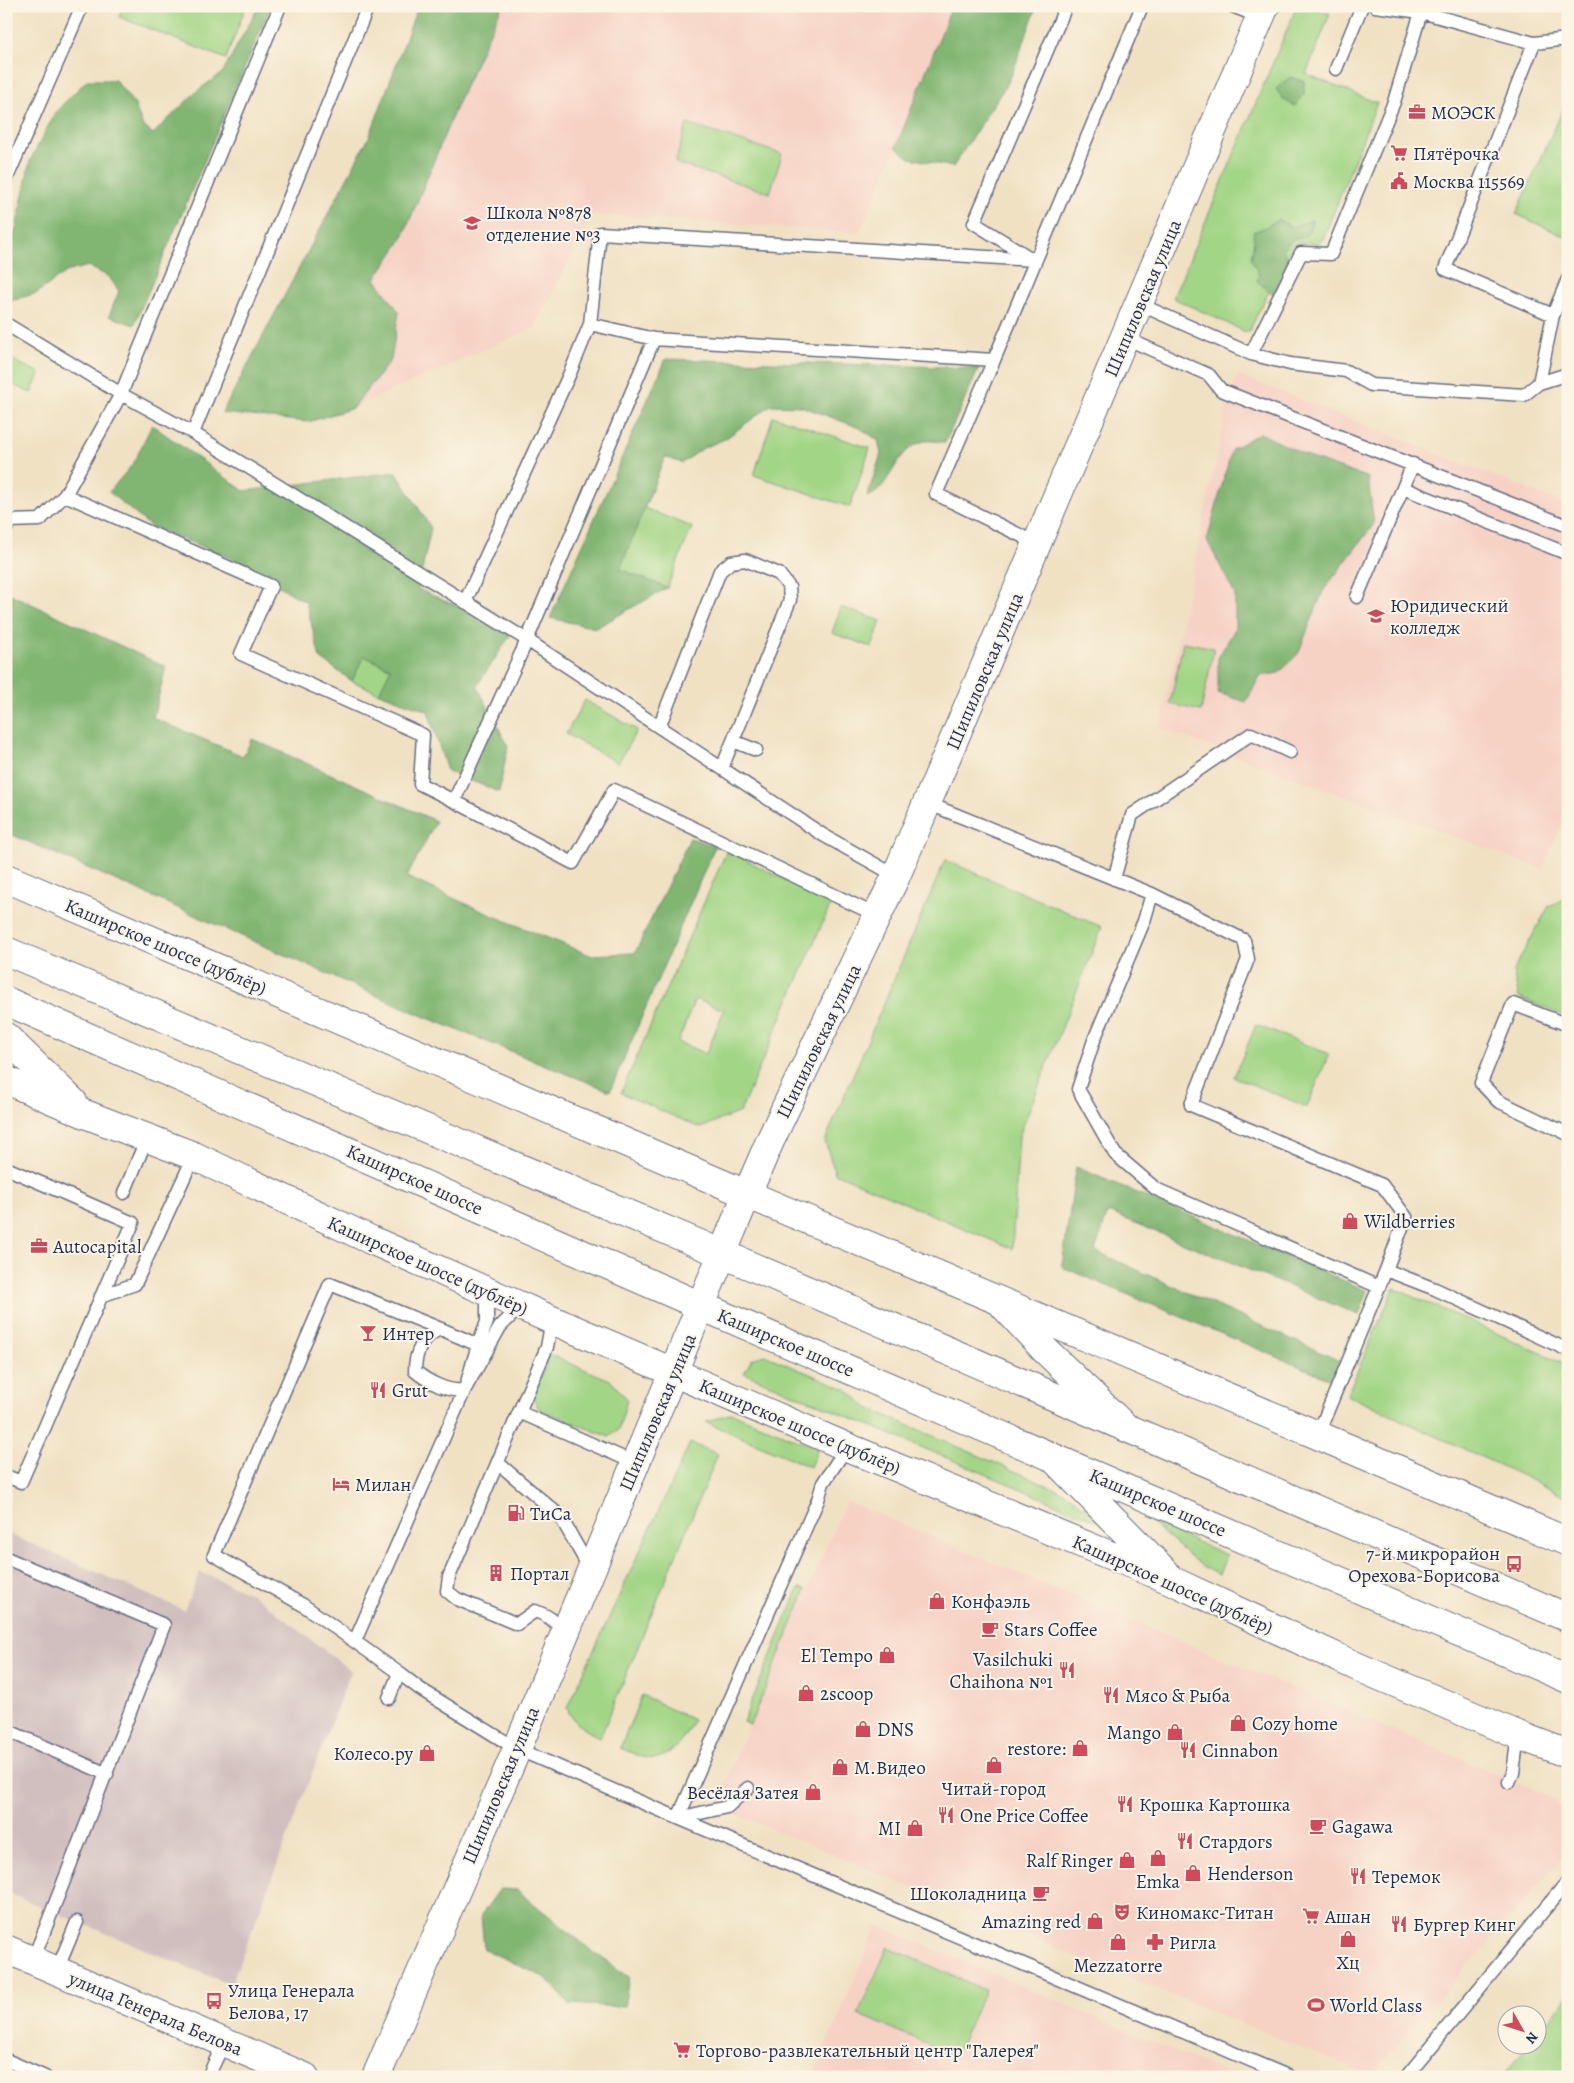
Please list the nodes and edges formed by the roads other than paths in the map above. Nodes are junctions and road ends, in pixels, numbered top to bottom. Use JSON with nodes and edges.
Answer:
{"nodes":[{"id":1,"x":82,"y":6,"type":"edge"},
{"id":2,"x":280,"y":6,"type":"edge"},
{"id":3,"x":368,"y":6,"type":"edge"},
{"id":4,"x":1066,"y":6,"type":"edge"},
{"id":5,"x":1142,"y":6,"type":"edge"},
{"id":6,"x":1232,"y":6,"type":"edge"},
{"id":7,"x":1362,"y":6,"type":"edge"},
{"id":8,"x":1374,"y":6,"type":"edge"},
{"id":9,"x":1263,"y":12,"type":"edge"},
{"id":10,"x":1420,"y":12,"type":"junction"},
{"id":11,"x":1568,"y":38,"type":"edge"},
{"id":12,"x":1534,"y":42,"type":"junction"},
{"id":13,"x":1336,"y":69,"type":"dead end"},
{"id":14,"x":6,"y":180,"type":"edge"},
{"id":15,"x":1034,"y":260,"type":"junction"},
{"id":16,"x":1568,"y":279,"type":"edge"},
{"id":17,"x":1139,"y":304,"type":"junction"},
{"id":18,"x":1553,"y":315,"type":"junction"},
{"id":19,"x":6,"y":324,"type":"edge"},
{"id":20,"x":590,"y":324,"type":"junction"},
{"id":21,"x":1125,"y":338,"type":"junction"},
{"id":22,"x":654,"y":340,"type":"junction"},
{"id":23,"x":1250,"y":354,"type":"junction"},
{"id":24,"x":994,"y":360,"type":"junction"},
{"id":25,"x":1568,"y":374,"type":"edge"},
{"id":26,"x":1539,"y":383,"type":"junction"},
{"id":27,"x":121,"y":394,"type":"junction"},
{"id":28,"x":193,"y":433,"type":"junction"},
{"id":29,"x":1412,"y":464,"type":"junction"},
{"id":30,"x":1403,"y":488,"type":"junction"},
{"id":31,"x":65,"y":495,"type":"junction"},
{"id":32,"x":1568,"y":526,"type":"edge"},
{"id":33,"x":6,"y":529,"type":"edge"},
{"id":34,"x":1038,"y":544,"type":"junction"},
{"id":35,"x":1568,"y":554,"type":"edge"},
{"id":36,"x":1357,"y":597,"type":"dead end"},
{"id":37,"x":465,"y":602,"type":"junction"},
{"id":38,"x":527,"y":640,"type":"junction"},
{"id":39,"x":659,"y":727,"type":"junction"},
{"id":40,"x":733,"y":742,"type":"junction"},
{"id":41,"x":756,"y":750,"type":"dead end"},
{"id":42,"x":1290,"y":752,"type":"dead end"},
{"id":43,"x":722,"y":768,"type":"junction"},
{"id":44,"x":454,"y":801,"type":"junction"},
{"id":45,"x":927,"y":802,"type":"junction"},
{"id":46,"x":896,"y":876,"type":"junction"},
{"id":47,"x":6,"y":878,"type":"edge"},
{"id":48,"x":1114,"y":879,"type":"junction"},
{"id":49,"x":1152,"y":894,"type":"junction"},
{"id":50,"x":878,"y":916,"type":"junction"},
{"id":51,"x":6,"y":951,"type":"edge"},
{"id":52,"x":6,"y":1001,"type":"edge"},
{"id":53,"x":1568,"y":1025,"type":"edge"},
{"id":54,"x":6,"y":1037,"type":"edge"},
{"id":55,"x":6,"y":1080,"type":"edge"},
{"id":56,"x":85,"y":1114,"type":"junction"},
{"id":57,"x":1568,"y":1134,"type":"edge"},
{"id":58,"x":147,"y":1138,"type":"junction"},
{"id":59,"x":194,"y":1156,"type":"junction"},
{"id":60,"x":6,"y":1168,"type":"edge"},
{"id":61,"x":124,"y":1193,"type":"dead end"},
{"id":62,"x":747,"y":1194,"type":"junction"},
{"id":63,"x":723,"y":1254,"type":"junction"},
{"id":64,"x":1386,"y":1270,"type":"junction"},
{"id":65,"x":1379,"y":1287,"type":"junction"},
{"id":66,"x":487,"y":1292,"type":"junction"},
{"id":67,"x":101,"y":1296,"type":"junction"},
{"id":68,"x":998,"y":1299,"type":"junction"},
{"id":69,"x":521,"y":1306,"type":"junction"},
{"id":70,"x":701,"y":1306,"type":"junction"},
{"id":71,"x":552,"y":1320,"type":"junction"},
{"id":72,"x":441,"y":1329,"type":"junction"},
{"id":73,"x":478,"y":1346,"type":"junction"},
{"id":74,"x":1568,"y":1350,"type":"edge"},
{"id":75,"x":675,"y":1372,"type":"junction"},
{"id":76,"x":465,"y":1388,"type":"junction"},
{"id":77,"x":519,"y":1412,"type":"junction"},
{"id":78,"x":1127,"y":1428,"type":"junction"},
{"id":79,"x":1318,"y":1434,"type":"junction"},
{"id":80,"x":846,"y":1447,"type":"junction"},
{"id":81,"x":1052,"y":1456,"type":"junction"},
{"id":82,"x":498,"y":1463,"type":"junction"},
{"id":83,"x":635,"y":1463,"type":"junction"},
{"id":84,"x":6,"y":1476,"type":"edge"},
{"id":85,"x":1568,"y":1542,"type":"edge"},
{"id":86,"x":6,"y":1558,"type":"edge"},
{"id":87,"x":591,"y":1570,"type":"junction"},
{"id":88,"x":1175,"y":1582,"type":"junction"},
{"id":89,"x":1568,"y":1618,"type":"edge"},
{"id":90,"x":564,"y":1634,"type":"junction"},
{"id":91,"x":355,"y":1641,"type":"junction"},
{"id":92,"x":399,"y":1673,"type":"junction"},
{"id":93,"x":1568,"y":1679,"type":"edge"},
{"id":94,"x":389,"y":1698,"type":"dead end"},
{"id":95,"x":6,"y":1730,"type":"edge"},
{"id":96,"x":1518,"y":1735,"type":"junction"},
{"id":97,"x":517,"y":1748,"type":"junction"},
{"id":98,"x":1568,"y":1754,"type":"edge"},
{"id":99,"x":107,"y":1774,"type":"junction"},
{"id":100,"x":1509,"y":1782,"type":"dead end"},
{"id":101,"x":748,"y":1788,"type":"dead end"},
{"id":102,"x":678,"y":1818,"type":"junction"},
{"id":103,"x":1568,"y":1881,"type":"edge"},
{"id":104,"x":77,"y":1922,"type":"dead end"},
{"id":105,"x":6,"y":1949,"type":"edge"},
{"id":106,"x":45,"y":1965,"type":"junction"},
{"id":107,"x":224,"y":2042,"type":"junction"},
{"id":108,"x":6,"y":2060,"type":"edge"},
{"id":109,"x":45,"y":2077,"type":"edge"},
{"id":110,"x":208,"y":2077,"type":"edge"},
{"id":111,"x":305,"y":2077,"type":"edge"},
{"id":112,"x":376,"y":2077,"type":"edge"},
{"id":113,"x":1290,"y":2077,"type":"edge"},
{"id":114,"x":1406,"y":2077,"type":"edge"}],
"edges":[{"from":1,"to":14,"type":"lane"},
{"from":2,"to":27,"type":"lane"},
{"from":3,"to":28,"type":"lane"},
{"from":4,"to":15,"type":"lane"},
{"from":5,"to":15,"type":"lane"},
{"from":6,"to":9,"type":"lane"},
{"from":7,"to":13,"type":"lane"},
{"from":8,"to":10,"type":"lane"},
{"from":9,"to":17,"type":"main road","name":"Шипиловская улица"},
{"from":10,"to":12,"type":"lane"},
{"from":10,"to":23,"type":"lane"},
{"from":11,"to":12,"type":"lane"},
{"from":12,"to":18,"type":"lane"},
{"from":15,"to":20,"type":"lane"},
{"from":15,"to":24,"type":"lane"},
{"from":16,"to":18,"type":"lane"},
{"from":17,"to":21,"type":"main road","name":"Шипиловская улица"},
{"from":17,"to":23,"type":"lane"},
{"from":18,"to":26,"type":"lane"},
{"from":19,"to":27,"type":"lane"},
{"from":20,"to":22,"type":"lane"},
{"from":20,"to":37,"type":"lane"},
{"from":21,"to":29,"type":"lane"},
{"from":21,"to":34,"type":"main road","name":"Шипиловская улица"},
{"from":22,"to":24,"type":"lane"},
{"from":22,"to":38,"type":"lane"},
{"from":23,"to":26,"type":"lane"},
{"from":24,"to":34,"type":"lane"},
{"from":25,"to":26,"type":"lane"},
{"from":27,"to":28,"type":"lane"},
{"from":27,"to":31,"type":"lane"},
{"from":28,"to":37,"type":"lane"},
{"from":29,"to":30,"type":"lane"},
{"from":29,"to":32,"type":"lane"},
{"from":30,"to":35,"type":"lane"},
{"from":30,"to":36,"type":"lane"},
{"from":31,"to":33,"type":"lane"},
{"from":31,"to":44,"type":"lane"},
{"from":34,"to":45,"type":"main road","name":"Шипиловская улица"},
{"from":37,"to":38,"type":"lane"},
{"from":38,"to":39,"type":"lane"},
{"from":38,"to":44,"type":"lane"},
{"from":39,"to":40,"type":"lane"},
{"from":39,"to":43,"type":"lane"},
{"from":40,"to":41,"type":"lane"},
{"from":40,"to":43,"type":"lane"},
{"from":42,"to":48,"type":"lane"},
{"from":43,"to":46,"type":"lane"},
{"from":44,"to":50,"type":"lane"},
{"from":45,"to":46,"type":"main road","name":"Шипиловская улица"},
{"from":45,"to":48,"type":"lane"},
{"from":46,"to":50,"type":"main road","name":"Шипиловская улица"},
{"from":47,"to":62,"type":"main road","name":"Каширское шоссе (дублёр)"},
{"from":48,"to":49,"type":"lane"},
{"from":49,"to":64,"type":"lane"},
{"from":49,"to":65,"type":"lane"},
{"from":50,"to":62,"type":"main road","name":"Шипиловская улица"},
{"from":51,"to":63,"type":"main road"},
{"from":52,"to":70,"type":"main road","name":"Каширское шоссе"},
{"from":53,"to":57,"type":"lane"},
{"from":54,"to":56,"type":"main road"},
{"from":55,"to":56,"type":"main road","name":"Каширское шоссе (дублёр)"},
{"from":56,"to":58,"type":"main road","name":"Каширское шоссе (дублёр)"},
{"from":58,"to":59,"type":"main road","name":"Каширское шоссе (дублёр)"},
{"from":58,"to":61,"type":"lane"},
{"from":59,"to":66,"type":"main road","name":"Каширское шоссе (дублёр)"},
{"from":59,"to":67,"type":"lane"},
{"from":60,"to":67,"type":"lane"},
{"from":62,"to":63,"type":"main road","name":"Шипиловская улица"},
{"from":62,"to":68,"type":"main road","name":"Каширское шоссе (дублёр)"},
{"from":63,"to":70,"type":"main road","name":"Шипиловская улица"},
{"from":63,"to":78,"type":"main road"},
{"from":64,"to":65,"type":"lane"},
{"from":64,"to":74,"type":"lane"},
{"from":65,"to":79,"type":"lane"},
{"from":66,"to":69,"type":"main road","name":"Каширское шоссе (дублёр)"},
{"from":66,"to":73,"type":"lane"},
{"from":67,"to":84,"type":"lane"},
{"from":68,"to":78,"type":"main road"},
{"from":68,"to":79,"type":"main road","name":"Каширское шоссе (дублёр)"},
{"from":69,"to":71,"type":"main road","name":"Каширское шоссе (дублёр)"},
{"from":69,"to":76,"type":"lane"},
{"from":70,"to":75,"type":"main road","name":"Шипиловская улица"},
{"from":70,"to":81,"type":"main road","name":"Каширское шоссе"},
{"from":71,"to":75,"type":"main road","name":"Каширское шоссе (дублёр)"},
{"from":71,"to":77,"type":"lane"},
{"from":72,"to":73,"type":"lane"},
{"from":72,"to":76,"type":"lane"},
{"from":72,"to":91,"type":"lane"},
{"from":73,"to":76,"type":"lane"},
{"from":75,"to":80,"type":"main road","name":"Каширское шоссе (дублёр)"},
{"from":75,"to":83,"type":"main road","name":"Шипиловская улица"},
{"from":76,"to":91,"type":"lane"},
{"from":77,"to":82,"type":"lane"},
{"from":77,"to":83,"type":"lane"},
{"from":78,"to":89,"type":"main road"},
{"from":79,"to":85,"type":"main road","name":"Каширское шоссе (дублёр)"},
{"from":80,"to":88,"type":"main road","name":"Каширское шоссе (дублёр)"},
{"from":80,"to":102,"type":"lane"},
{"from":81,"to":88,"type":"main road"},
{"from":81,"to":93,"type":"main road","name":"Каширское шоссе"},
{"from":82,"to":87,"type":"lane"},
{"from":82,"to":90,"type":"lane"},
{"from":83,"to":87,"type":"main road","name":"Шипиловская улица"},
{"from":86,"to":99,"type":"lane"},
{"from":87,"to":90,"type":"main road","name":"Шипиловская улица"},
{"from":88,"to":96,"type":"main road","name":"Каширское шоссе (дублёр)"},
{"from":90,"to":97,"type":"main road","name":"Шипиловская улица"},
{"from":91,"to":92,"type":"lane"},
{"from":92,"to":94,"type":"lane"},
{"from":92,"to":97,"type":"lane"},
{"from":95,"to":99,"type":"lane"},
{"from":96,"to":98,"type":"main road","name":"Каширское шоссе (дублёр)"},
{"from":96,"to":100,"type":"lane"},
{"from":97,"to":102,"type":"lane"},
{"from":97,"to":112,"type":"main road","name":"Шипиловская улица"},
{"from":99,"to":106,"type":"lane"},
{"from":101,"to":102,"type":"lane"},
{"from":102,"to":113,"type":"lane"},
{"from":103,"to":114,"type":"lane"},
{"from":104,"to":106,"type":"lane"},
{"from":105,"to":106,"type":"main road","name":"улица Генерала Белова"},
{"from":106,"to":107,"type":"main road","name":"улица Генерала Белова"},
{"from":107,"to":110,"type":"lane"},
{"from":107,"to":111,"type":"main road","name":"улица Генерала Белова"},
{"from":108,"to":109,"type":"lane"}]}
